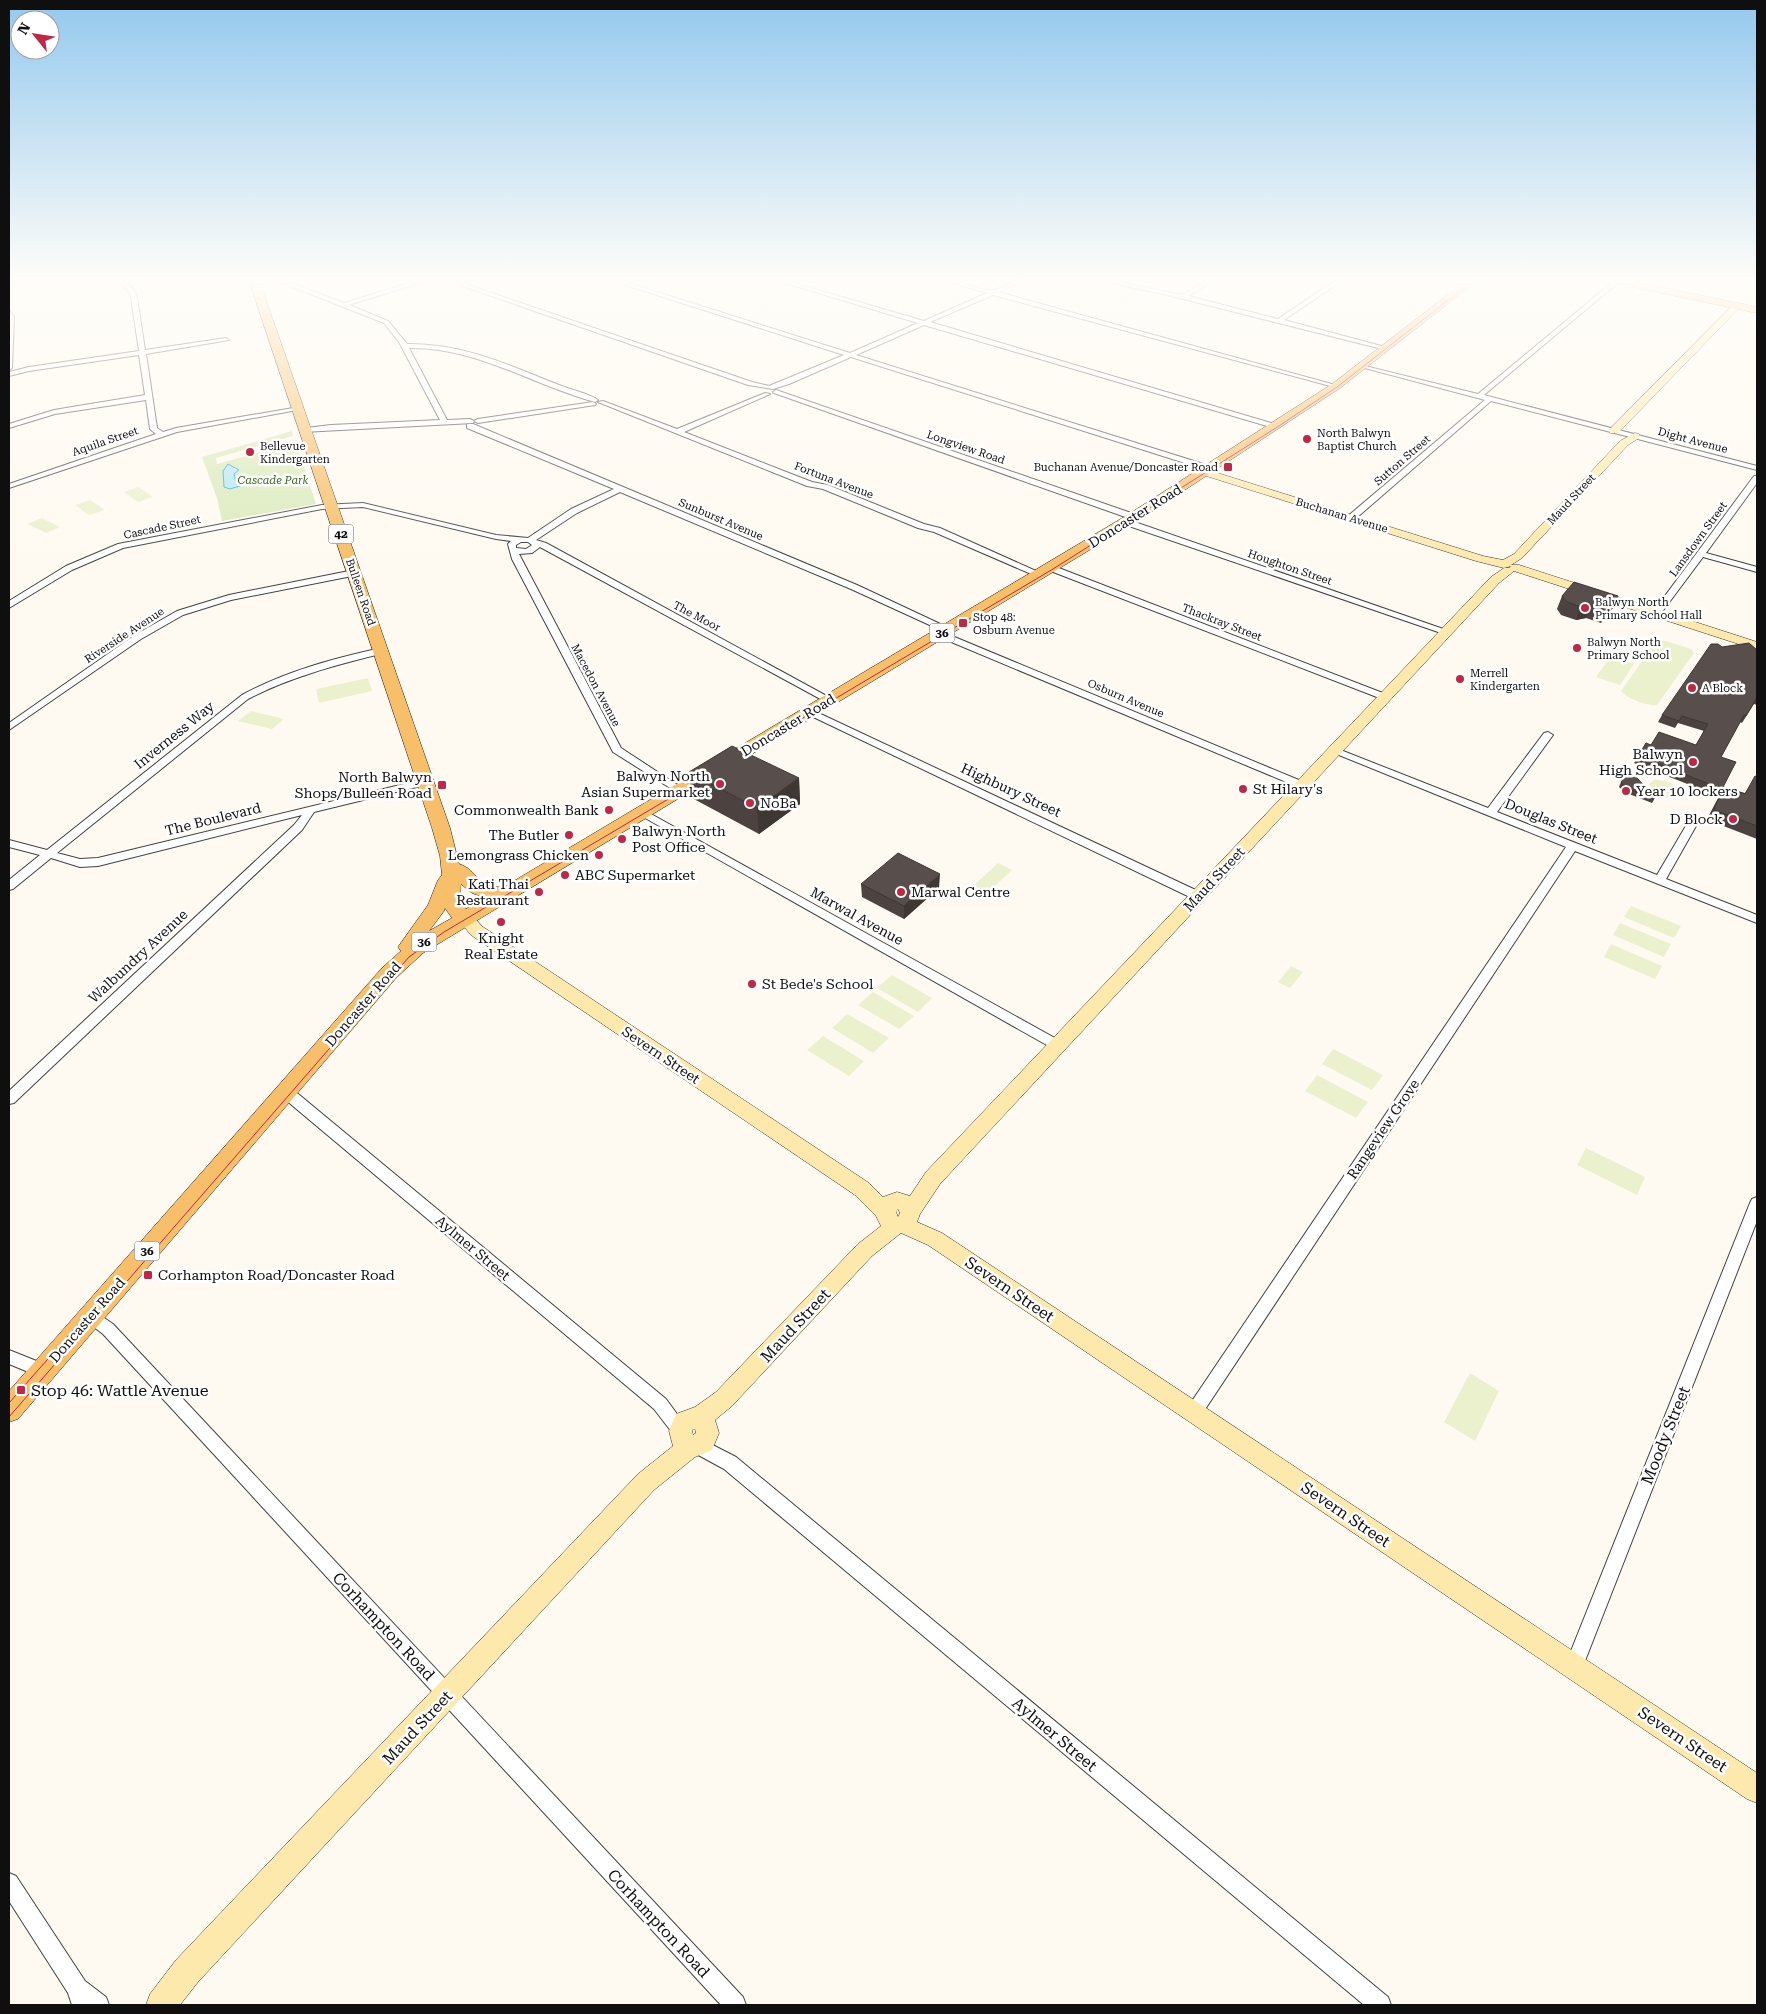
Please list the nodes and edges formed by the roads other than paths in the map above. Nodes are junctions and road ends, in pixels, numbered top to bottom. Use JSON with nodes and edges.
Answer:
{"nodes":[{"id":1,"x":146,"y":374,"type":"edge"},
{"id":2,"x":287,"y":374,"type":"edge"},
{"id":3,"x":419,"y":374,"type":"edge"},
{"id":4,"x":524,"y":374,"type":"edge"},
{"id":5,"x":721,"y":374,"type":"edge"},
{"id":6,"x":808,"y":374,"type":"edge"},
{"id":7,"x":909,"y":374,"type":"edge"},
{"id":8,"x":1099,"y":374,"type":"edge"},
{"id":9,"x":1292,"y":374,"type":"edge"},
{"id":10,"x":1352,"y":374,"type":"edge"},
{"id":11,"x":1394,"y":374,"type":"edge"},
{"id":12,"x":1507,"y":374,"type":"edge"},
{"id":13,"x":1670,"y":374,"type":"edge"},
{"id":14,"x":1336,"y":386,"type":"junction"},
{"id":15,"x":769,"y":391,"type":"junction"},
{"id":16,"x":1480,"y":396,"type":"junction"},
{"id":17,"x":150,"y":397,"type":"junction"},
{"id":18,"x":1490,"y":399,"type":"junction"},
{"id":19,"x":594,"y":402,"type":"junction"},
{"id":20,"x":299,"y":409,"type":"junction"},
{"id":21,"x":445,"y":422,"type":"junction"},
{"id":22,"x":475,"y":425,"type":"junction"},
{"id":23,"x":9,"y":426,"type":"edge"},
{"id":24,"x":1277,"y":426,"type":"junction"},
{"id":25,"x":306,"y":430,"type":"junction"},
{"id":26,"x":1614,"y":431,"type":"junction"},
{"id":27,"x":677,"y":432,"type":"junction"},
{"id":28,"x":161,"y":434,"type":"junction"},
{"id":29,"x":1629,"y":438,"type":"junction"},
{"id":30,"x":1757,"y":468,"type":"edge"},
{"id":31,"x":1207,"y":471,"type":"junction"},
{"id":32,"x":1757,"y":478,"type":"edge"},
{"id":33,"x":9,"y":486,"type":"edge"},
{"id":34,"x":620,"y":489,"type":"junction"},
{"id":35,"x":332,"y":507,"type":"junction"},
{"id":36,"x":1351,"y":518,"type":"junction"},
{"id":37,"x":1130,"y":520,"type":"junction"},
{"id":38,"x":496,"y":537,"type":"junction"},
{"id":39,"x":520,"y":540,"type":"junction"},
{"id":40,"x":535,"y":543,"type":"junction"},
{"id":41,"x":516,"y":550,"type":"junction"},
{"id":42,"x":1701,"y":554,"type":"junction"},
{"id":43,"x":1507,"y":568,"type":"junction"},
{"id":44,"x":1757,"y":570,"type":"edge"},
{"id":45,"x":1046,"y":571,"type":"junction"},
{"id":46,"x":354,"y":573,"type":"junction"},
{"id":47,"x":9,"y":605,"type":"edge"},
{"id":48,"x":1656,"y":614,"type":"junction"},
{"id":49,"x":944,"y":632,"type":"junction"},
{"id":50,"x":1446,"y":632,"type":"junction"},
{"id":51,"x":1757,"y":646,"type":"edge"},
{"id":52,"x":381,"y":651,"type":"junction"},
{"id":53,"x":1386,"y":697,"type":"junction"},
{"id":54,"x":829,"y":700,"type":"junction"},
{"id":55,"x":810,"y":712,"type":"junction"},
{"id":56,"x":9,"y":728,"type":"edge"},
{"id":57,"x":1548,"y":735,"type":"dead end"},
{"id":58,"x":1334,"y":751,"type":"junction"},
{"id":59,"x":425,"y":782,"type":"junction"},
{"id":60,"x":1302,"y":785,"type":"junction"},
{"id":61,"x":678,"y":790,"type":"junction"},
{"id":62,"x":310,"y":810,"type":"junction"},
{"id":63,"x":642,"y":812,"type":"junction"},
{"id":64,"x":1490,"y":813,"type":"junction"},
{"id":65,"x":286,"y":816,"type":"junction"},
{"id":66,"x":1691,"y":826,"type":"dead end"},
{"id":67,"x":288,"y":836,"type":"junction"},
{"id":68,"x":9,"y":843,"type":"edge"},
{"id":69,"x":1572,"y":846,"type":"junction"},
{"id":70,"x":49,"y":854,"type":"junction"},
{"id":71,"x":452,"y":860,"type":"junction"},
{"id":72,"x":1660,"y":880,"type":"junction"},
{"id":73,"x":9,"y":886,"type":"edge"},
{"id":74,"x":505,"y":893,"type":"junction"},
{"id":75,"x":1198,"y":896,"type":"junction"},
{"id":76,"x":464,"y":917,"type":"junction"},
{"id":77,"x":1757,"y":919,"type":"edge"},
{"id":78,"x":389,"y":973,"type":"junction"},
{"id":79,"x":1057,"y":1045,"type":"junction"},
{"id":80,"x":286,"y":1092,"type":"junction"},
{"id":81,"x":9,"y":1099,"type":"edge"},
{"id":82,"x":1757,"y":1203,"type":"edge"},
{"id":83,"x":898,"y":1213,"type":"junction"},
{"id":84,"x":91,"y":1316,"type":"junction"},
{"id":85,"x":9,"y":1357,"type":"edge"},
{"id":86,"x":43,"y":1370,"type":"junction"},
{"id":87,"x":9,"y":1410,"type":"edge"},
{"id":88,"x":1194,"y":1412,"type":"junction"},
{"id":89,"x":694,"y":1431,"type":"junction"},
{"id":90,"x":1574,"y":1666,"type":"junction"},
{"id":91,"x":447,"y":1694,"type":"junction"},
{"id":92,"x":1757,"y":1789,"type":"edge"},
{"id":93,"x":9,"y":1883,"type":"edge"},
{"id":94,"x":187,"y":1971,"type":"junction"},
{"id":95,"x":80,"y":1996,"type":"edge"},
{"id":96,"x":98,"y":2005,"type":"edge"},
{"id":97,"x":148,"y":2005,"type":"edge"},
{"id":98,"x":161,"y":2005,"type":"edge"},
{"id":99,"x":734,"y":2005,"type":"edge"},
{"id":100,"x":1380,"y":2005,"type":"edge"}],
"edges":[{"from":1,"to":17,"type":"street"},
{"from":2,"to":20,"type":"main road","name":"Bulleen Road","number":"42"},
{"from":3,"to":21,"type":"street"},
{"from":4,"to":19,"type":"street","name":"Fortuna Avenue"},
{"from":5,"to":15,"type":"street","name":"Longview Road"},
{"from":6,"to":15,"type":"street"},
{"from":7,"to":31,"type":"street"},
{"from":8,"to":24,"type":"street"},
{"from":9,"to":14,"type":"street"},
{"from":10,"to":14,"type":"main road","name":"Doncaster Road","number":"36"},
{"from":11,"to":16,"type":"street","name":"Dight Avenue"},
{"from":12,"to":16,"type":"street"},
{"from":13,"to":26,"type":"street"},
{"from":14,"to":24,"type":"main road","name":"Doncaster Road","number":"36"},
{"from":15,"to":27,"type":"street"},
{"from":15,"to":37,"type":"street","name":"Longview Road"},
{"from":16,"to":18,"type":"street","name":"Dight Avenue"},
{"from":17,"to":23,"type":"street"},
{"from":17,"to":28,"type":"street"},
{"from":18,"to":26,"type":"street","name":"Dight Avenue"},
{"from":18,"to":36,"type":"street","name":"Sutton Street"},
{"from":19,"to":22,"type":"street"},
{"from":19,"to":27,"type":"street","name":"Fortuna Avenue"},
{"from":20,"to":25,"type":"main road","name":"Bulleen Road","number":"42"},
{"from":20,"to":28,"type":"street","name":"Aquila Street"},
{"from":21,"to":22,"type":"street"},
{"from":21,"to":25,"type":"street"},
{"from":22,"to":34,"type":"street","name":"Sunburst Avenue"},
{"from":24,"to":31,"type":"main road","name":"Doncaster Road","number":"36"},
{"from":25,"to":35,"type":"main road","name":"Bulleen Road","number":"42"},
{"from":26,"to":29,"type":"street","name":"Dight Avenue"},
{"from":27,"to":45,"type":"street","name":"Fortuna Avenue"},
{"from":28,"to":33,"type":"street","name":"Aquila Street"},
{"from":29,"to":30,"type":"street","name":"Dight Avenue"},
{"from":29,"to":43,"type":"street","name":"Maud Street"},
{"from":31,"to":36,"type":"street","name":"Buchanan Avenue"},
{"from":31,"to":37,"type":"main road","name":"Doncaster Road","number":"36"},
{"from":32,"to":42,"type":"street","name":"Lansdown Street"},
{"from":34,"to":40,"type":"street"},
{"from":34,"to":49,"type":"street","name":"Sunburst Avenue"},
{"from":35,"to":38,"type":"street"},
{"from":35,"to":46,"type":"main road","name":"Bulleen Road","number":"42"},
{"from":35,"to":47,"type":"street","name":"Cascade Street"},
{"from":36,"to":43,"type":"street","name":"Buchanan Avenue"},
{"from":37,"to":45,"type":"main road","name":"Doncaster Road","number":"36"},
{"from":37,"to":50,"type":"street","name":"Houghton Street"},
{"from":38,"to":39,"type":"street"},
{"from":38,"to":41,"type":"street"},
{"from":39,"to":40,"type":"street","name":"The Moor"},
{"from":39,"to":41,"type":"street"},
{"from":40,"to":41,"type":"street"},
{"from":40,"to":54,"type":"street","name":"The Moor"},
{"from":41,"to":61,"type":"street","name":"Macedon Avenue"},
{"from":42,"to":44,"type":"street"},
{"from":42,"to":48,"type":"street","name":"Lansdown Street"},
{"from":43,"to":48,"type":"street","name":"Buchanan Avenue"},
{"from":43,"to":50,"type":"street","name":"Maud Street"},
{"from":45,"to":49,"type":"main road","name":"Doncaster Road","number":"36"},
{"from":45,"to":53,"type":"street","name":"Thackray Street"},
{"from":46,"to":52,"type":"main road","name":"Bulleen Road","number":"42"},
{"from":46,"to":56,"type":"street","name":"Riverside Avenue"},
{"from":48,"to":51,"type":"street","name":"Buchanan Avenue"},
{"from":49,"to":54,"type":"main road","name":"Doncaster Road","number":"36"},
{"from":49,"to":60,"type":"street","name":"Osburn Avenue"},
{"from":50,"to":53,"type":"street","name":"Maud Street"},
{"from":52,"to":59,"type":"main road","name":"Bulleen Road","number":"42"},
{"from":52,"to":70,"type":"street","name":"Inverness Way"},
{"from":53,"to":58,"type":"street","name":"Maud Street"},
{"from":54,"to":55,"type":"main road","name":"Doncaster Road","number":"36"},
{"from":55,"to":61,"type":"main road","name":"Doncaster Road","number":"36"},
{"from":55,"to":75,"type":"street","name":"Highbury Street"},
{"from":57,"to":64,"type":"street"},
{"from":58,"to":60,"type":"street","name":"Maud Street"},
{"from":58,"to":64,"type":"street","name":"Douglas Street"},
{"from":59,"to":62,"type":"street","name":"The Boulevard"},
{"from":59,"to":71,"type":"main road","name":"Bulleen Road","number":"42"},
{"from":60,"to":75,"type":"street","name":"Maud Street"},
{"from":61,"to":63,"type":"main road","name":"Doncaster Road","number":"36"},
{"from":62,"to":65,"type":"street","name":"The Boulevard"},
{"from":62,"to":67,"type":"street","name":"Walbundry Avenue"},
{"from":63,"to":74,"type":"main road","name":"Doncaster Road","number":"36"},
{"from":63,"to":79,"type":"street","name":"Marwal Avenue"},
{"from":64,"to":69,"type":"street","name":"Douglas Street"},
{"from":65,"to":67,"type":"street"},
{"from":65,"to":70,"type":"street","name":"The Boulevard"},
{"from":66,"to":72,"type":"street"},
{"from":67,"to":81,"type":"street","name":"Walbundry Avenue"},
{"from":68,"to":70,"type":"street","name":"The Boulevard"},
{"from":69,"to":72,"type":"street","name":"Douglas Street"},
{"from":69,"to":88,"type":"street","name":"Rangeview Grove"},
{"from":70,"to":73,"type":"street","name":"Inverness Way"},
{"from":71,"to":74,"type":"main road"},
{"from":71,"to":76,"type":"main road","name":"Bulleen Road","number":"42"},
{"from":71,"to":78,"type":"main road"},
{"from":72,"to":77,"type":"street","name":"Douglas Street"},
{"from":74,"to":76,"type":"main road","name":"Doncaster Road","number":"36"},
{"from":75,"to":79,"type":"street","name":"Maud Street"},
{"from":76,"to":78,"type":"main road","name":"Doncaster Road","number":"36"},
{"from":76,"to":83,"type":"street","name":"Severn Street"},
{"from":78,"to":80,"type":"main road","name":"Doncaster Road","number":"36"},
{"from":79,"to":83,"type":"street","name":"Maud Street"},
{"from":80,"to":84,"type":"main road","name":"Doncaster Road","number":"36"},
{"from":80,"to":89,"type":"street","name":"Aylmer Street"},
{"from":82,"to":90,"type":"street","name":"Moody Street"},
{"from":83,"to":88,"type":"street","name":"Severn Street"},
{"from":83,"to":89,"type":"street","name":"Maud Street"},
{"from":84,"to":86,"type":"main road","name":"Doncaster Road","number":"36"},
{"from":84,"to":91,"type":"street","name":"Corhampton Road"},
{"from":85,"to":86,"type":"street"},
{"from":86,"to":87,"type":"main road","name":"Doncaster Road","number":"36"},
{"from":88,"to":90,"type":"street","name":"Severn Street"},
{"from":89,"to":91,"type":"street","name":"Maud Street"},
{"from":89,"to":100,"type":"street","name":"Aylmer Street"},
{"from":90,"to":92,"type":"street","name":"Severn Street"},
{"from":91,"to":94,"type":"street","name":"Maud Street"},
{"from":91,"to":99,"type":"street","name":"Corhampton Road"},
{"from":93,"to":95,"type":"street"},
{"from":94,"to":97,"type":"street","name":"Maud Street"},
{"from":94,"to":98,"type":"street","name":"Maud Street"},
{"from":95,"to":96,"type":"street"}]}
